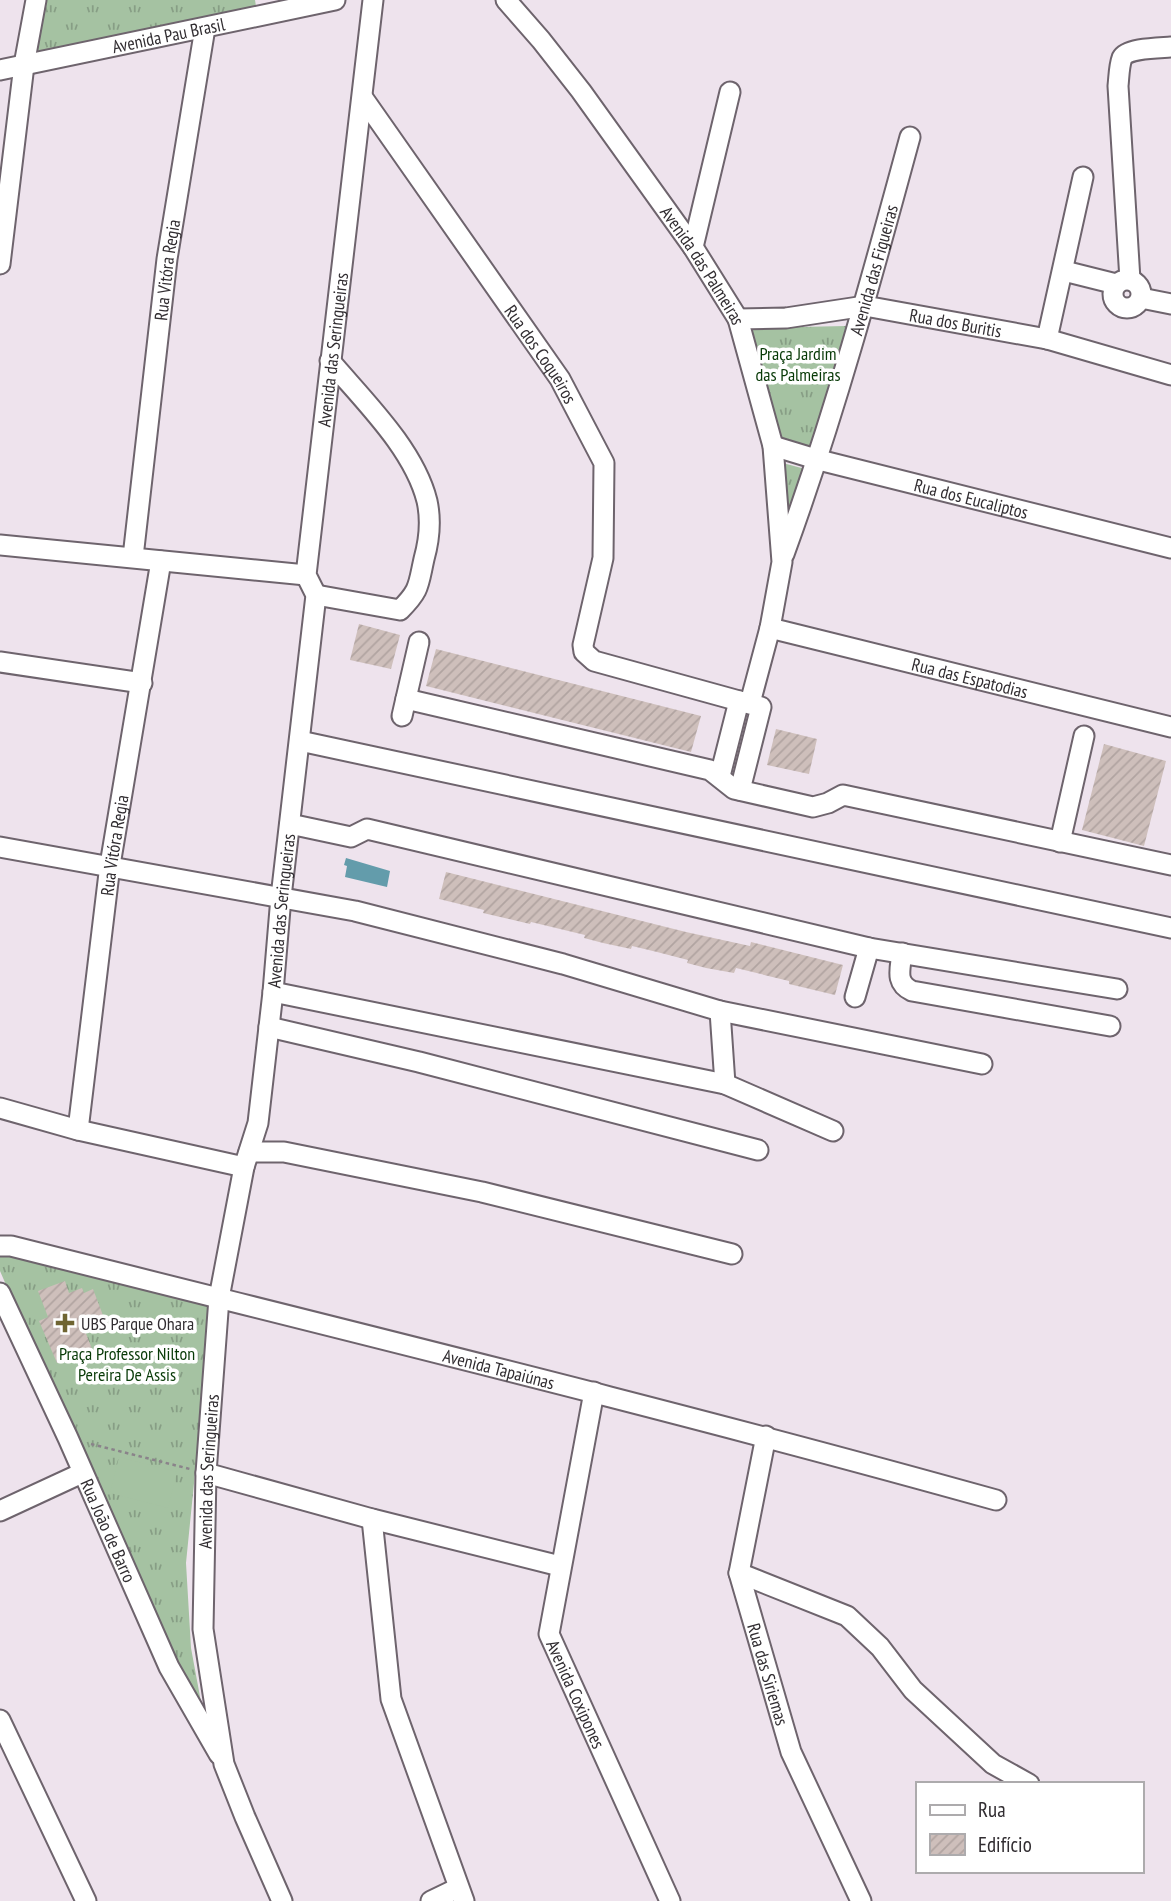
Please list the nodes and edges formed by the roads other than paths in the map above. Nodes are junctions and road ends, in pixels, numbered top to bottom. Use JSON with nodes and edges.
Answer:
{"nodes":[{"id":1,"x":36,"y":0,"type":"edge"},
{"id":2,"x":335,"y":0,"type":"edge"},
{"id":3,"x":373,"y":0,"type":"edge"},
{"id":4,"x":491,"y":0,"type":"edge"},
{"id":5,"x":506,"y":0,"type":"edge"},
{"id":6,"x":205,"y":27,"type":"junction"},
{"id":7,"x":1171,"y":47,"type":"edge"},
{"id":8,"x":24,"y":65,"type":"junction"},
{"id":9,"x":0,"y":69,"type":"edge"},
{"id":10,"x":730,"y":92,"type":"dead end"},
{"id":11,"x":363,"y":97,"type":"junction"},
{"id":12,"x":910,"y":137,"type":"dead end"},
{"id":13,"x":1083,"y":177,"type":"dead end"},
{"id":14,"x":693,"y":247,"type":"junction"},
{"id":15,"x":0,"y":264,"type":"edge"},
{"id":16,"x":1063,"y":271,"type":"junction"},
{"id":17,"x":1123,"y":282,"type":"junction"},
{"id":18,"x":1171,"y":304,"type":"edge"},
{"id":19,"x":865,"y":306,"type":"junction"},
{"id":20,"x":738,"y":320,"type":"junction"},
{"id":21,"x":1046,"y":340,"type":"junction"},
{"id":22,"x":330,"y":361,"type":"junction"},
{"id":23,"x":1171,"y":375,"type":"edge"},
{"id":24,"x":773,"y":446,"type":"junction"},
{"id":25,"x":819,"y":460,"type":"junction"},
{"id":26,"x":0,"y":545,"type":"edge"},
{"id":27,"x":1171,"y":548,"type":"edge"},
{"id":28,"x":133,"y":557,"type":"junction"},
{"id":29,"x":161,"y":561,"type":"junction"},
{"id":30,"x":782,"y":562,"type":"junction"},
{"id":31,"x":306,"y":575,"type":"junction"},
{"id":32,"x":316,"y":595,"type":"junction"},
{"id":33,"x":770,"y":628,"type":"junction"},
{"id":34,"x":419,"y":642,"type":"dead end"},
{"id":35,"x":0,"y":662,"type":"edge"},
{"id":36,"x":142,"y":683,"type":"junction"},
{"id":37,"x":750,"y":704,"type":"junction"},
{"id":38,"x":1171,"y":727,"type":"edge"},
{"id":39,"x":1084,"y":736,"type":"dead end"},
{"id":40,"x":300,"y":741,"type":"junction"},
{"id":41,"x":720,"y":776,"type":"junction"},
{"id":42,"x":740,"y":790,"type":"junction"},
{"id":43,"x":290,"y":824,"type":"junction"},
{"id":44,"x":1060,"y":842,"type":"junction"},
{"id":45,"x":0,"y":847,"type":"edge"},
{"id":46,"x":110,"y":865,"type":"junction"},
{"id":47,"x":1171,"y":865,"type":"edge"},
{"id":48,"x":281,"y":897,"type":"junction"},
{"id":49,"x":1171,"y":928,"type":"edge"},
{"id":50,"x":869,"y":948,"type":"junction"},
{"id":51,"x":902,"y":953,"type":"junction"},
{"id":52,"x":1117,"y":989,"type":"dead end"},
{"id":53,"x":273,"y":992,"type":"junction"},
{"id":54,"x":855,"y":997,"type":"dead end"},
{"id":55,"x":720,"y":1011,"type":"junction"},
{"id":56,"x":1110,"y":1026,"type":"dead end"},
{"id":57,"x":269,"y":1027,"type":"junction"},
{"id":58,"x":982,"y":1064,"type":"dead end"},
{"id":59,"x":725,"y":1084,"type":"junction"},
{"id":60,"x":0,"y":1108,"type":"edge"},
{"id":61,"x":78,"y":1130,"type":"junction"},
{"id":62,"x":833,"y":1131,"type":"dead end"},
{"id":63,"x":758,"y":1150,"type":"dead end"},
{"id":64,"x":246,"y":1160,"type":"junction"},
{"id":65,"x":0,"y":1246,"type":"edge"},
{"id":66,"x":732,"y":1254,"type":"dead end"},
{"id":67,"x":0,"y":1293,"type":"edge"},
{"id":68,"x":219,"y":1298,"type":"junction"},
{"id":69,"x":594,"y":1392,"type":"junction"},
{"id":70,"x":766,"y":1436,"type":"junction"},
{"id":71,"x":82,"y":1473,"type":"junction"},
{"id":72,"x":206,"y":1473,"type":"junction"},
{"id":73,"x":996,"y":1500,"type":"dead end"},
{"id":74,"x":0,"y":1511,"type":"edge"},
{"id":75,"x":372,"y":1519,"type":"junction"},
{"id":76,"x":560,"y":1566,"type":"junction"},
{"id":77,"x":739,"y":1573,"type":"junction"},
{"id":78,"x":0,"y":1720,"type":"edge"},
{"id":79,"x":225,"y":1763,"type":"junction"},
{"id":80,"x":1025,"y":1782,"type":"edge"},
{"id":81,"x":461,"y":1895,"type":"edge"},
{"id":82,"x":86,"y":1901,"type":"edge"},
{"id":83,"x":282,"y":1901,"type":"edge"},
{"id":84,"x":431,"y":1901,"type":"edge"},
{"id":85,"x":670,"y":1901,"type":"edge"},
{"id":86,"x":861,"y":1901,"type":"edge"}],
"edges":[{"from":1,"to":8,"type":"street"},
{"from":2,"to":6,"type":"street","name":"Avenida Pau Brasil"},
{"from":3,"to":11,"type":"street","name":"Avenida das Seringueiras"},
{"from":4,"to":5,"type":"street"},
{"from":5,"to":14,"type":"street","name":"Avenida das Palmeiras"},
{"from":6,"to":8,"type":"street","name":"Avenida Pau Brasil"},
{"from":6,"to":28,"type":"street","name":"Rua Vitóra Regia"},
{"from":7,"to":17,"type":"street"},
{"from":8,"to":9,"type":"street","name":"Avenida Pau Brasil"},
{"from":8,"to":15,"type":"street"},
{"from":10,"to":14,"type":"street"},
{"from":11,"to":22,"type":"street","name":"Avenida das Seringueiras"},
{"from":11,"to":37,"type":"street","name":"Rua dos Coqueiros"},
{"from":12,"to":19,"type":"street","name":"Avenida das Figueiras"},
{"from":13,"to":16,"type":"street"},
{"from":14,"to":20,"type":"street","name":"Avenida das Palmeiras"},
{"from":16,"to":17,"type":"street"},
{"from":16,"to":21,"type":"street"},
{"from":17,"to":18,"type":"street"},
{"from":19,"to":20,"type":"street","name":"Rua dos Buritis"},
{"from":19,"to":21,"type":"street","name":"Rua dos Buritis"},
{"from":19,"to":25,"type":"street","name":"Avenida das Figueiras"},
{"from":20,"to":24,"type":"street","name":"Avenida das Palmeiras"},
{"from":21,"to":23,"type":"street","name":"Rua dos Buritis"},
{"from":22,"to":31,"type":"street","name":"Avenida das Seringueiras"},
{"from":22,"to":32,"type":"street"},
{"from":24,"to":25,"type":"street","name":"Rua dos Eucaliptos"},
{"from":24,"to":30,"type":"street","name":"Avenida das Palmeiras"},
{"from":25,"to":27,"type":"street","name":"Rua dos Eucaliptos"},
{"from":25,"to":30,"type":"street","name":"Avenida das Figueiras"},
{"from":26,"to":28,"type":"street"},
{"from":28,"to":29,"type":"street"},
{"from":29,"to":31,"type":"street"},
{"from":29,"to":36,"type":"street","name":"Rua Vitóra Regia"},
{"from":30,"to":33,"type":"street","name":"Avenida das Palmeiras"},
{"from":31,"to":32,"type":"street"},
{"from":32,"to":40,"type":"street","name":"Avenida das Seringueiras"},
{"from":33,"to":37,"type":"street","name":"Avenida das Palmeiras"},
{"from":33,"to":38,"type":"street","name":"Rua das Espatodias"},
{"from":34,"to":41,"type":"street"},
{"from":35,"to":36,"type":"street"},
{"from":36,"to":46,"type":"street","name":"Rua Vitóra Regia"},
{"from":37,"to":41,"type":"street"},
{"from":37,"to":42,"type":"street"},
{"from":39,"to":44,"type":"street"},
{"from":40,"to":43,"type":"street","name":"Avenida das Seringueiras"},
{"from":40,"to":49,"type":"street"},
{"from":41,"to":42,"type":"street"},
{"from":42,"to":44,"type":"street"},
{"from":43,"to":48,"type":"street","name":"Avenida das Seringueiras"},
{"from":43,"to":50,"type":"street"},
{"from":44,"to":47,"type":"street"},
{"from":45,"to":46,"type":"street"},
{"from":46,"to":48,"type":"street"},
{"from":46,"to":61,"type":"street","name":"Rua Vitóra Regia"},
{"from":48,"to":53,"type":"street","name":"Avenida das Seringueiras"},
{"from":48,"to":55,"type":"street"},
{"from":50,"to":51,"type":"street"},
{"from":50,"to":54,"type":"street"},
{"from":51,"to":52,"type":"street"},
{"from":51,"to":56,"type":"street"},
{"from":53,"to":57,"type":"street","name":"Avenida das Seringueiras"},
{"from":53,"to":59,"type":"street"},
{"from":55,"to":58,"type":"street"},
{"from":55,"to":59,"type":"street"},
{"from":57,"to":63,"type":"street"},
{"from":57,"to":64,"type":"street","name":"Avenida das Seringueiras"},
{"from":59,"to":62,"type":"street"},
{"from":60,"to":61,"type":"street"},
{"from":61,"to":64,"type":"street"},
{"from":64,"to":66,"type":"street"},
{"from":64,"to":68,"type":"street","name":"Avenida das Seringueiras"},
{"from":65,"to":68,"type":"street","name":"Avenida Tapaiúnas"},
{"from":67,"to":71,"type":"street","name":"Rua João de Barro"},
{"from":68,"to":69,"type":"street","name":"Avenida Tapaiúnas"},
{"from":68,"to":72,"type":"street","name":"Avenida das Seringueiras"},
{"from":69,"to":70,"type":"street","name":"Avenida Tapaiúnas"},
{"from":69,"to":76,"type":"street","name":"Avenida Coxipones"},
{"from":70,"to":73,"type":"street","name":"Avenida Tapaiúnas"},
{"from":70,"to":77,"type":"street","name":"Rua das Siriemas"},
{"from":71,"to":74,"type":"street"},
{"from":71,"to":79,"type":"street","name":"Rua João de Barro"},
{"from":72,"to":75,"type":"street"},
{"from":72,"to":79,"type":"street","name":"Avenida das Seringueiras"},
{"from":75,"to":76,"type":"street"},
{"from":75,"to":81,"type":"street"},
{"from":76,"to":85,"type":"street","name":"Avenida Coxipones"},
{"from":77,"to":80,"type":"street"},
{"from":77,"to":86,"type":"street","name":"Rua das Siriemas"},
{"from":78,"to":82,"type":"street"},
{"from":79,"to":83,"type":"street","name":"Avenida das Seringueiras"},
{"from":81,"to":84,"type":"street"}]}
